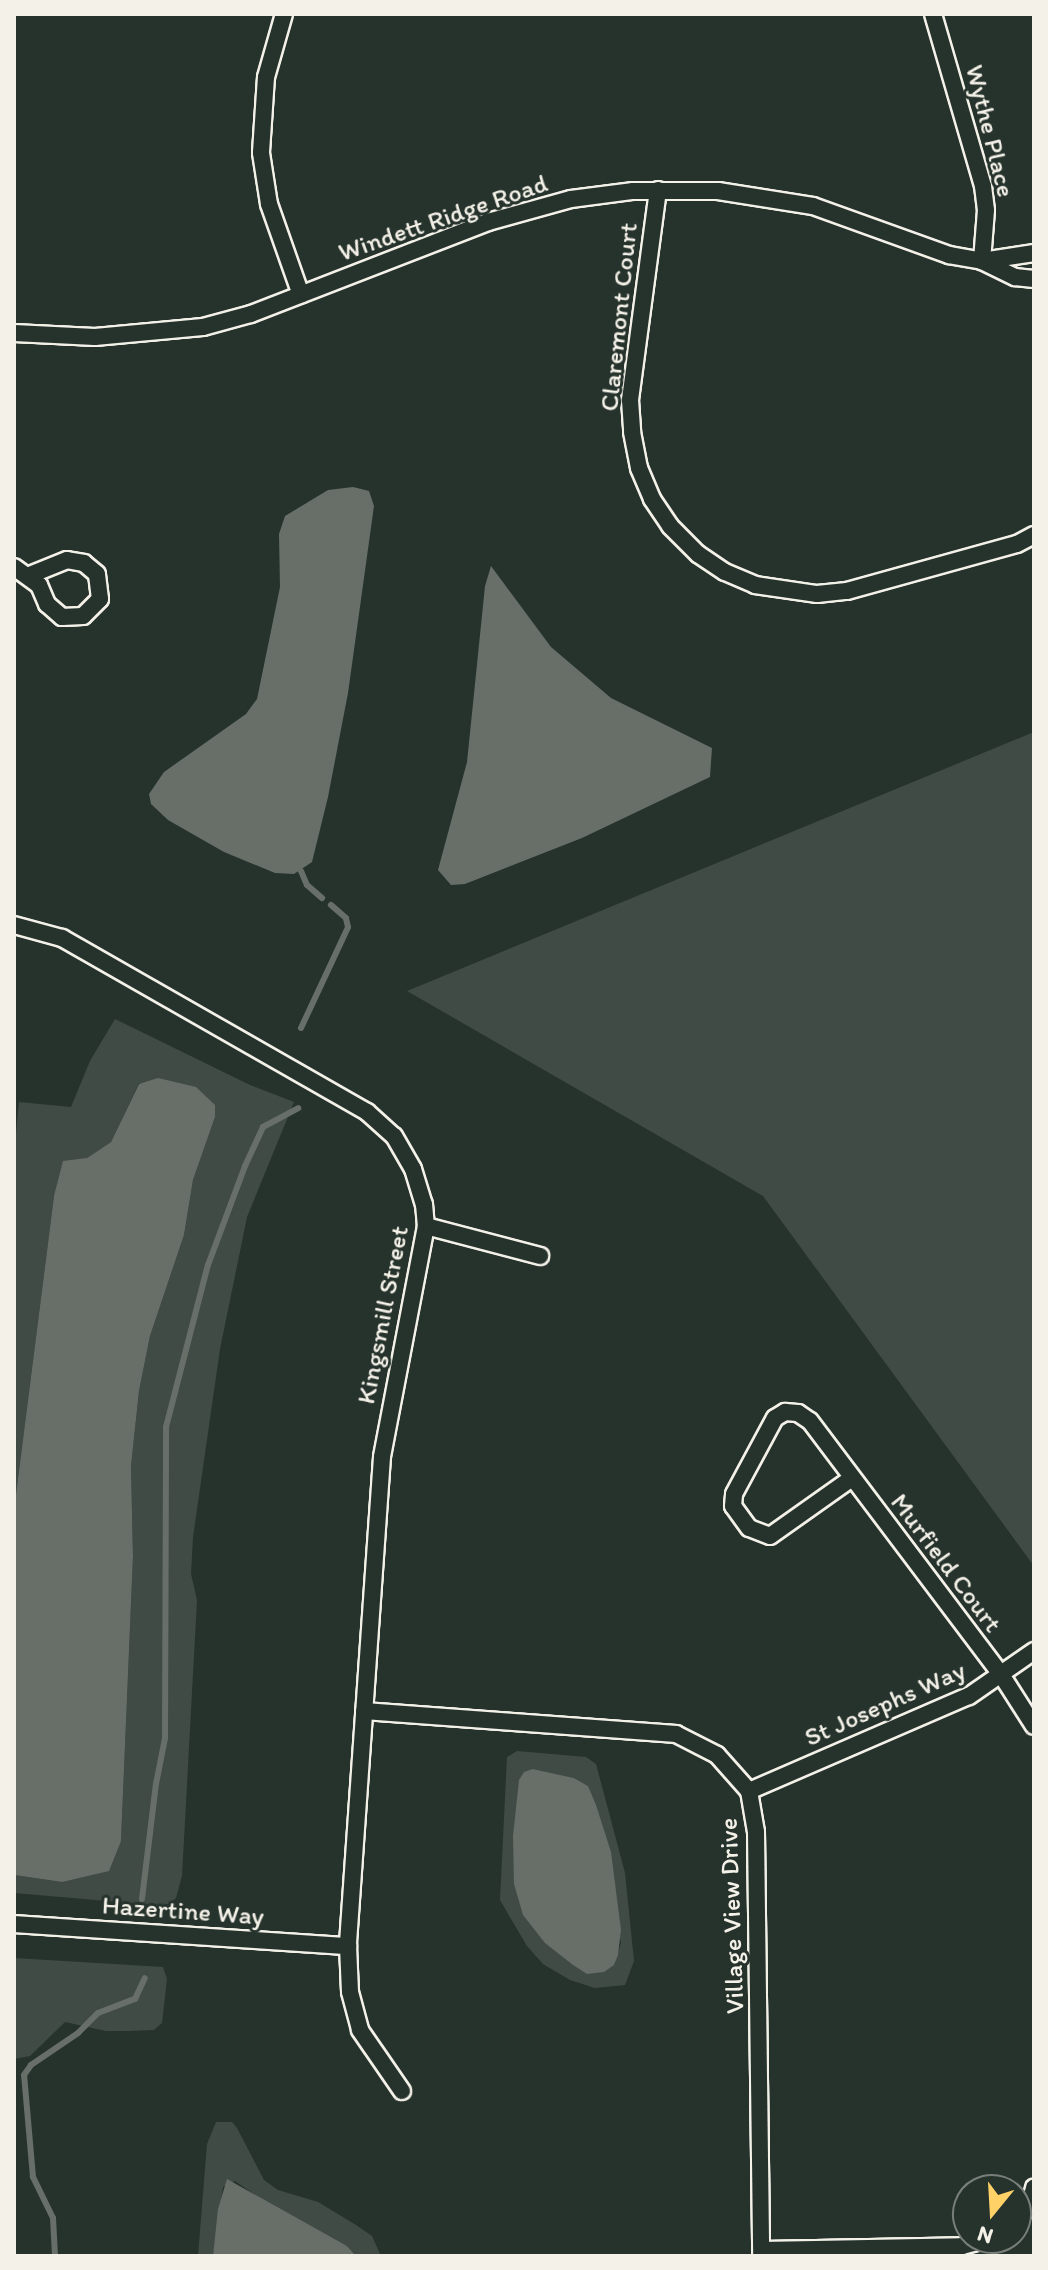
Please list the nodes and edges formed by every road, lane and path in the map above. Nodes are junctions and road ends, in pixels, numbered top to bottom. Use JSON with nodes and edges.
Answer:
{"nodes":[{"id":1,"x":284,"y":14,"type":"edge"},
{"id":2,"x":933,"y":14,"type":"edge"},
{"id":3,"x":658,"y":190,"type":"junction"},
{"id":4,"x":1034,"y":253,"type":"edge"},
{"id":5,"x":982,"y":261,"type":"junction"},
{"id":6,"x":1034,"y":279,"type":"edge"},
{"id":7,"x":301,"y":295,"type":"junction"},
{"id":8,"x":14,"y":333,"type":"edge"},
{"id":9,"x":1034,"y":535,"type":"edge"},
{"id":10,"x":14,"y":567,"type":"edge"},
{"id":11,"x":30,"y":575,"type":"junction"},
{"id":12,"x":14,"y":925,"type":"edge"},
{"id":13,"x":426,"y":1226,"type":"junction"},
{"id":14,"x":540,"y":1256,"type":"dead end"},
{"id":15,"x":852,"y":1478,"type":"junction"},
{"id":16,"x":1034,"y":1651,"type":"edge"},
{"id":17,"x":1002,"y":1676,"type":"junction"},
{"id":18,"x":364,"y":1711,"type":"junction"},
{"id":19,"x":1034,"y":1726,"type":"edge"},
{"id":20,"x":749,"y":1791,"type":"junction"},
{"id":21,"x":14,"y":1924,"type":"edge"},
{"id":22,"x":348,"y":1946,"type":"junction"},
{"id":23,"x":402,"y":2091,"type":"dead end"},
{"id":24,"x":952,"y":2246,"type":"edge"},
{"id":25,"x":762,"y":2253,"type":"edge"}],
"edges":[{"from":1,"to":7,"type":"street"},
{"from":2,"to":5,"type":"street","name":"Wythe Place"},
{"from":3,"to":5,"type":"street","name":"Windett Ridge Road"},
{"from":3,"to":7,"type":"street","name":"Windett Ridge Road"},
{"from":3,"to":9,"type":"street","name":"Claremont Court"},
{"from":4,"to":5,"type":"street","name":"Windett Ridge Road"},
{"from":5,"to":6,"type":"street","name":"Windett Ridge Road"},
{"from":7,"to":8,"type":"street","name":"Windett Ridge Road"},
{"from":10,"to":11,"type":"street"},
{"from":11,"to":11,"type":"street"},
{"from":12,"to":13,"type":"street","name":"Kingsmill Street"},
{"from":13,"to":14,"type":"street"},
{"from":13,"to":18,"type":"street","name":"Kingsmill Street"},
{"from":15,"to":15,"type":"street","name":"Murfield Court"},
{"from":15,"to":17,"type":"street","name":"Murfield Court"},
{"from":16,"to":17,"type":"street","name":"St Josephs Way"},
{"from":17,"to":19,"type":"street","name":"Murfield Court"},
{"from":17,"to":20,"type":"street","name":"St Josephs Way"},
{"from":18,"to":20,"type":"street","name":"Village View Drive"},
{"from":18,"to":22,"type":"street","name":"Kingsmill Street"},
{"from":20,"to":25,"type":"street","name":"Village View Drive"},
{"from":21,"to":22,"type":"street","name":"Hazertine Way"},
{"from":22,"to":23,"type":"street","name":"Kingsmill Street"},
{"from":24,"to":25,"type":"street"}]}
